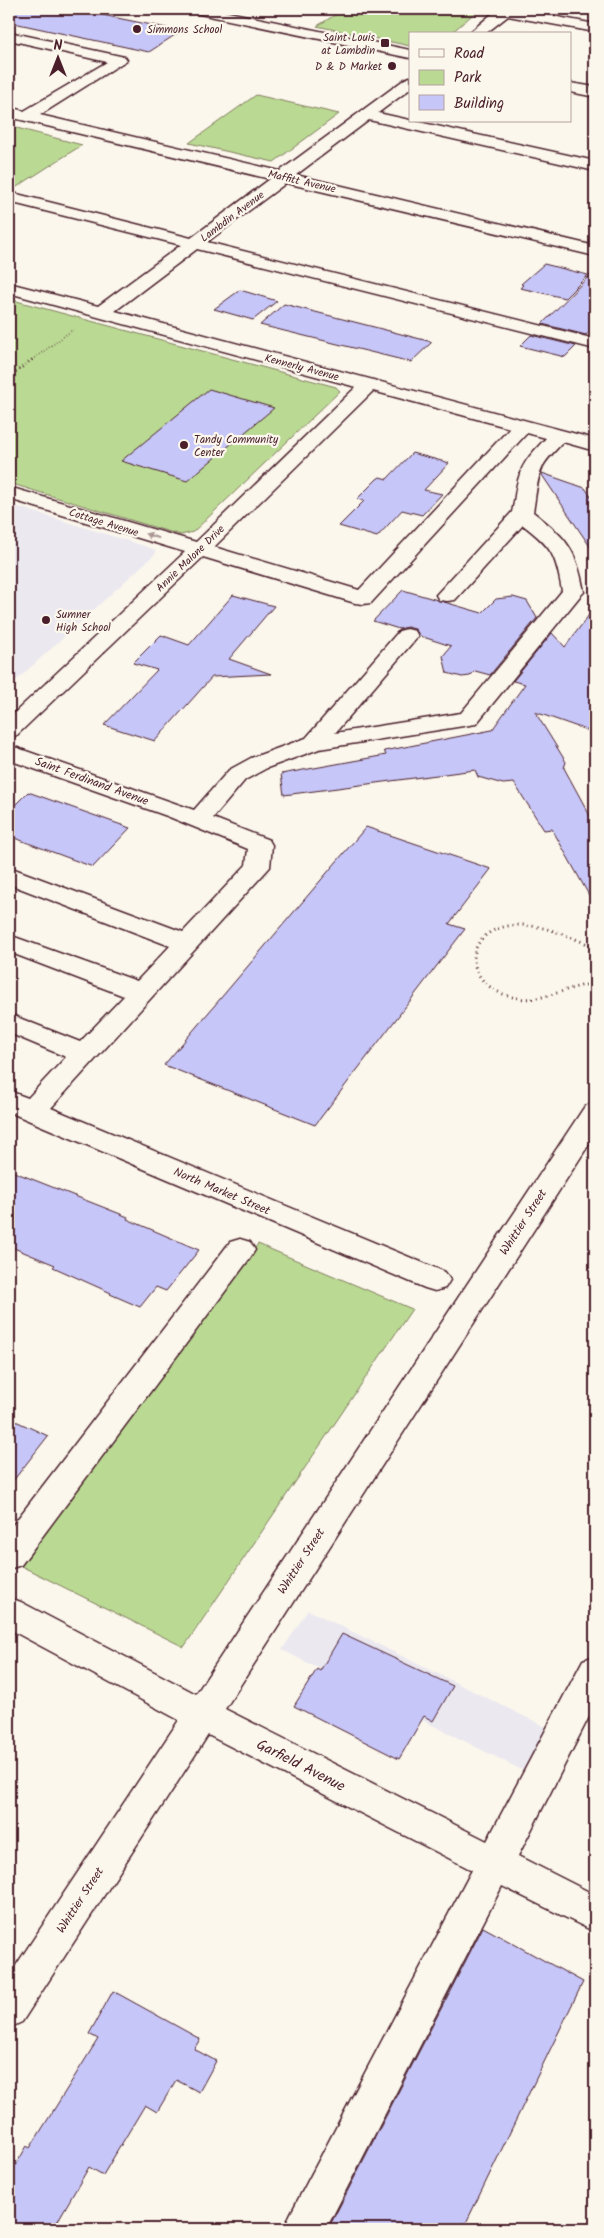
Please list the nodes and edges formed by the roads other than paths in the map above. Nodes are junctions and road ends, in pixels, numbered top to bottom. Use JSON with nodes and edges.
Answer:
{"nodes":[{"id":1,"x":195,"y":9,"type":"edge"},
{"id":2,"x":502,"y":9,"type":"edge"},
{"id":3,"x":595,"y":28,"type":"edge"},
{"id":4,"x":477,"y":32,"type":"edge"},
{"id":5,"x":9,"y":36,"type":"edge"},
{"id":6,"x":409,"y":54,"type":"edge"},
{"id":7,"x":409,"y":83,"type":"edge"},
{"id":8,"x":572,"y":87,"type":"edge"},
{"id":9,"x":595,"y":92,"type":"edge"},
{"id":10,"x":9,"y":112,"type":"edge"},
{"id":11,"x":366,"y":115,"type":"junction"},
{"id":12,"x":27,"y":116,"type":"junction"},
{"id":13,"x":595,"y":166,"type":"edge"},
{"id":14,"x":283,"y":177,"type":"junction"},
{"id":15,"x":9,"y":197,"type":"edge"},
{"id":16,"x":194,"y":244,"type":"junction"},
{"id":17,"x":595,"y":251,"type":"edge"},
{"id":18,"x":9,"y":288,"type":"edge"},
{"id":19,"x":101,"y":313,"type":"junction"},
{"id":20,"x":595,"y":344,"type":"edge"},
{"id":21,"x":369,"y":385,"type":"junction"},
{"id":22,"x":523,"y":426,"type":"junction"},
{"id":23,"x":559,"y":435,"type":"junction"},
{"id":24,"x":595,"y":445,"type":"edge"},
{"id":25,"x":9,"y":493,"type":"edge"},
{"id":26,"x":522,"y":514,"type":"junction"},
{"id":27,"x":198,"y":551,"type":"junction"},
{"id":28,"x":447,"y":595,"type":"dead end"},
{"id":29,"x":407,"y":636,"type":"dead end"},
{"id":30,"x":9,"y":730,"type":"edge"},
{"id":31,"x":314,"y":743,"type":"junction"},
{"id":32,"x":9,"y":752,"type":"edge"},
{"id":33,"x":186,"y":815,"type":"junction"},
{"id":34,"x":9,"y":875,"type":"edge"},
{"id":35,"x":9,"y":943,"type":"edge"},
{"id":36,"x":188,"y":943,"type":"junction"},
{"id":37,"x":142,"y":993,"type":"junction"},
{"id":38,"x":9,"y":1023,"type":"edge"},
{"id":39,"x":84,"y":1054,"type":"junction"},
{"id":40,"x":20,"y":1106,"type":"edge"},
{"id":41,"x":595,"y":1113,"type":"edge"},
{"id":42,"x":240,"y":1250,"type":"dead end"},
{"id":43,"x":435,"y":1280,"type":"dead end"},
{"id":44,"x":9,"y":1555,"type":"edge"},
{"id":45,"x":9,"y":1612,"type":"edge"},
{"id":46,"x":595,"y":1671,"type":"edge"},
{"id":47,"x":201,"y":1714,"type":"junction"},
{"id":48,"x":495,"y":1863,"type":"junction"},
{"id":49,"x":595,"y":1914,"type":"edge"},
{"id":50,"x":14,"y":1989,"type":"edge"},
{"id":51,"x":304,"y":2229,"type":"edge"}],
"edges":[{"from":1,"to":6,"type":"street"},
{"from":2,"to":3,"type":"street"},
{"from":2,"to":4,"type":"street"},
{"from":5,"to":12,"type":"street"},
{"from":7,"to":11,"type":"street","name":"Lambdin Avenue"},
{"from":8,"to":9,"type":"street"},
{"from":10,"to":12,"type":"street","name":"Maffitt Avenue"},
{"from":11,"to":13,"type":"street"},
{"from":11,"to":14,"type":"street","name":"Lambdin Avenue"},
{"from":12,"to":14,"type":"street","name":"Maffitt Avenue"},
{"from":14,"to":16,"type":"street","name":"Lambdin Avenue"},
{"from":14,"to":17,"type":"street","name":"Maffitt Avenue"},
{"from":15,"to":16,"type":"street"},
{"from":16,"to":19,"type":"street","name":"Lambdin Avenue"},
{"from":16,"to":20,"type":"street"},
{"from":18,"to":19,"type":"street","name":"Kennerly Avenue"},
{"from":19,"to":21,"type":"street","name":"Kennerly Avenue"},
{"from":21,"to":22,"type":"street","name":"Kennerly Avenue"},
{"from":21,"to":27,"type":"street","name":"Annie Malone Drive"},
{"from":22,"to":23,"type":"street","name":"Kennerly Avenue"},
{"from":22,"to":27,"type":"street","name":"Cottage Avenue"},
{"from":23,"to":24,"type":"street","name":"Kennerly Avenue"},
{"from":23,"to":26,"type":"street"},
{"from":27,"to":25,"type":"street","name":"Cottage Avenue","one_way":true},
{"from":26,"to":28,"type":"street"},
{"from":26,"to":31,"type":"street"},
{"from":27,"to":30,"type":"street","name":"Annie Malone Drive"},
{"from":29,"to":31,"type":"street"},
{"from":31,"to":33,"type":"street"},
{"from":32,"to":33,"type":"street","name":"Saint Ferdinand Avenue"},
{"from":33,"to":36,"type":"street","name":"Saint Ferdinand Avenue"},
{"from":34,"to":36,"type":"street"},
{"from":35,"to":37,"type":"street"},
{"from":36,"to":37,"type":"street"},
{"from":37,"to":39,"type":"street"},
{"from":38,"to":39,"type":"street"},
{"from":39,"to":40,"type":"street"},
{"from":40,"to":43,"type":"street","name":"North Market Street"},
{"from":41,"to":47,"type":"street","name":"Whittier Street"},
{"from":42,"to":44,"type":"street"},
{"from":45,"to":47,"type":"street","name":"Garfield Avenue"},
{"from":46,"to":48,"type":"street"},
{"from":47,"to":48,"type":"street","name":"Garfield Avenue"},
{"from":47,"to":50,"type":"street","name":"Whittier Street"},
{"from":48,"to":49,"type":"street","name":"Garfield Avenue"},
{"from":48,"to":51,"type":"street"}]}
